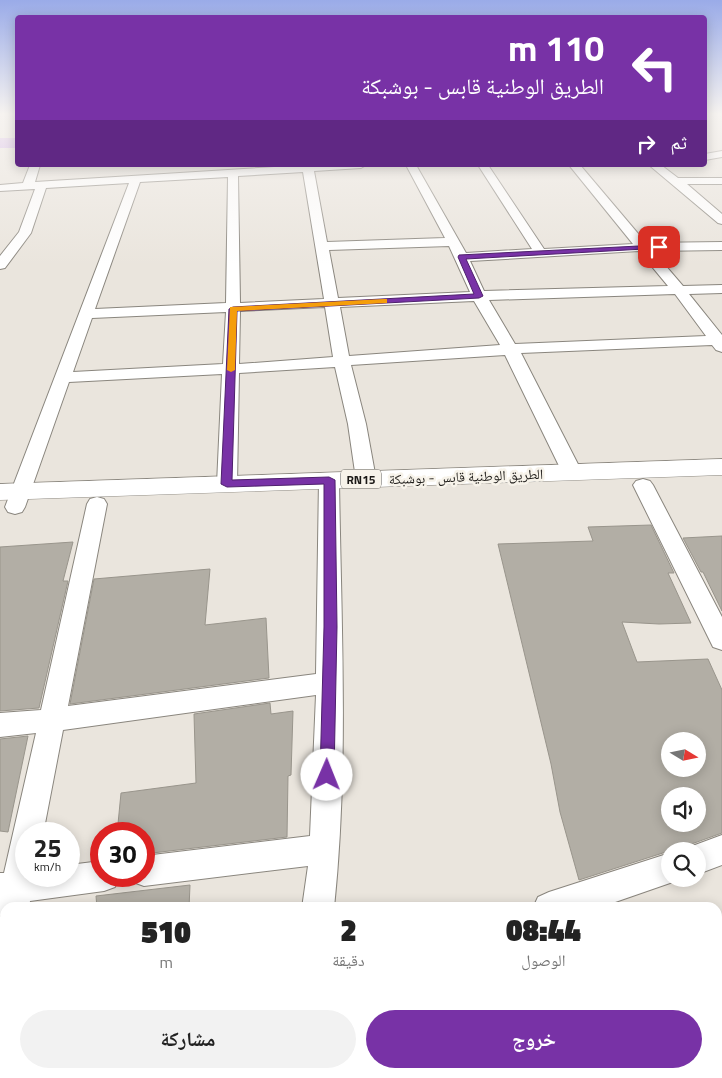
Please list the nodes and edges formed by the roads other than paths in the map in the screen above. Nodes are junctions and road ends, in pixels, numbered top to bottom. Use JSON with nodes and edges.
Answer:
{"nodes":[{"id":1,"x":34,"y":167,"type":"edge"},
{"id":2,"x":326,"y":167,"type":"edge"},
{"id":3,"x":412,"y":167,"type":"edge"},
{"id":4,"x":484,"y":167,"type":"edge"},
{"id":5,"x":576,"y":167,"type":"edge"},
{"id":6,"x":657,"y":167,"type":"edge"},
{"id":7,"x":308,"y":168,"type":"junction"},
{"id":8,"x":233,"y":172,"type":"junction"},
{"id":9,"x":136,"y":178,"type":"junction"},
{"id":10,"x":676,"y":181,"type":"junction"},
{"id":11,"x":722,"y":181,"type":"edge"},
{"id":12,"x":42,"y":185,"type":"junction"},
{"id":13,"x":28,"y":186,"type":"junction"},
{"id":14,"x":0,"y":188,"type":"edge"},
{"id":15,"x":722,"y":220,"type":"edge"},
{"id":16,"x":453,"y":242,"type":"junction"},
{"id":17,"x":322,"y":246,"type":"junction"},
{"id":18,"x":722,"y":246,"type":"edge"},
{"id":19,"x":643,"y":247,"type":"junction"},
{"id":20,"x":540,"y":252,"type":"junction"},
{"id":21,"x":462,"y":257,"type":"junction"},
{"id":22,"x":0,"y":265,"type":"edge"},
{"id":23,"x":722,"y":289,"type":"edge"},
{"id":24,"x":679,"y":290,"type":"junction"},
{"id":25,"x":479,"y":296,"type":"junction"},
{"id":26,"x":333,"y":304,"type":"junction"},
{"id":27,"x":233,"y":309,"type":"junction"},
{"id":28,"x":86,"y":314,"type":"junction"},
{"id":29,"x":720,"y":342,"type":"edge"},
{"id":30,"x":511,"y":350,"type":"junction"},
{"id":31,"x":342,"y":361,"type":"junction"},
{"id":32,"x":231,"y":369,"type":"junction"},
{"id":33,"x":63,"y":377,"type":"junction"},
{"id":34,"x":722,"y":466,"type":"edge"},
{"id":35,"x":572,"y":472,"type":"junction"},
{"id":36,"x":366,"y":479,"type":"junction"},
{"id":37,"x":722,"y":482,"type":"edge"},
{"id":38,"x":227,"y":484,"type":"junction"},
{"id":39,"x":643,"y":485,"type":"junction"},
{"id":40,"x":330,"y":488,"type":"junction"},
{"id":41,"x":9,"y":499,"type":"edge"},
{"id":42,"x":97,"y":504,"type":"junction"},
{"id":43,"x":722,"y":640,"type":"edge"},
{"id":44,"x":329,"y":683,"type":"junction"},
{"id":45,"x":52,"y":720,"type":"junction"},
{"id":46,"x":0,"y":725,"type":"edge"},
{"id":47,"x":31,"y":822,"type":"edge"},
{"id":48,"x":325,"y":849,"type":"junction"},
{"id":49,"x":722,"y":850,"type":"edge"},
{"id":50,"x":706,"y":855,"type":"edge"},
{"id":51,"x":155,"y":870,"type":"edge"},
{"id":52,"x":661,"y":871,"type":"edge"},
{"id":53,"x":15,"y":877,"type":"edge"},
{"id":54,"x":90,"y":879,"type":"edge"},
{"id":55,"x":10,"y":894,"type":"edge"},
{"id":56,"x":319,"y":902,"type":"edge"},
{"id":57,"x":567,"y":902,"type":"edge"}],
"edges":[{"from":1,"to":13,"type":"street"},
{"from":2,"to":7,"type":"street"},
{"from":3,"to":16,"type":"street"},
{"from":4,"to":20,"type":"street"},
{"from":5,"to":19,"type":"street"},
{"from":6,"to":10,"type":"street"},
{"from":7,"to":8,"type":"street"},
{"from":7,"to":17,"type":"street"},
{"from":8,"to":9,"type":"street"},
{"from":8,"to":27,"type":"street"},
{"from":9,"to":12,"type":"street"},
{"from":9,"to":28,"type":"street"},
{"from":10,"to":11,"type":"street"},
{"from":10,"to":15,"type":"street"},
{"from":12,"to":13,"type":"street"},
{"from":12,"to":22,"type":"street"},
{"from":13,"to":14,"type":"street"},
{"from":16,"to":17,"type":"street"},
{"from":16,"to":21,"type":"street"},
{"from":17,"to":26,"type":"street"},
{"from":18,"to":19,"type":"street"},
{"from":19,"to":20,"type":"street"},
{"from":19,"to":24,"type":"street"},
{"from":20,"to":21,"type":"street"},
{"from":21,"to":25,"type":"street"},
{"from":23,"to":24,"type":"street"},
{"from":24,"to":25,"type":"street"},
{"from":24,"to":29,"type":"street"},
{"from":25,"to":26,"type":"street"},
{"from":25,"to":30,"type":"street"},
{"from":26,"to":27,"type":"street"},
{"from":26,"to":31,"type":"street"},
{"from":27,"to":28,"type":"street"},
{"from":27,"to":32,"type":"street"},
{"from":28,"to":33,"type":"street"},
{"from":29,"to":30,"type":"street"},
{"from":30,"to":31,"type":"street"},
{"from":30,"to":35,"type":"street"},
{"from":31,"to":32,"type":"street"},
{"from":31,"to":36,"type":"street"},
{"from":32,"to":33,"type":"street"},
{"from":32,"to":38,"type":"street"},
{"from":33,"to":41,"type":"street"},
{"from":34,"to":35,"type":"main road","name":"الطريق الوطنية قابس - بوشبكة","number":"RN15"},
{"from":35,"to":36,"type":"main road","name":"الطريق الوطنية قابس - بوشبكة","number":"RN15"},
{"from":36,"to":40,"type":"main road","name":"الطريق الوطنية قابس - بوشبكة","number":"RN15"},
{"from":37,"to":39,"type":"main road","name":"الطريق الوطنية قابس - بوشبكة","number":"RN15"},
{"from":38,"to":40,"type":"main road","name":"الطريق الوطنية قابس - بوشبكة","number":"RN15"},
{"from":38,"to":41,"type":"main road","name":"الطريق الوطنية قابس - بوشبكة","number":"RN15"},
{"from":39,"to":40,"type":"main road","name":"الطريق الوطنية قابس - بوشبكة","number":"RN15"},
{"from":39,"to":43,"type":"street"},
{"from":40,"to":42,"type":"main road","name":"الطريق الوطنية قابس - بوشبكة","number":"RN15"},
{"from":40,"to":44,"type":"street"},
{"from":41,"to":42,"type":"main road","name":"الطريق الوطنية قابس - بوشبكة","number":"RN15"},
{"from":42,"to":45,"type":"street"},
{"from":44,"to":45,"type":"street"},
{"from":44,"to":48,"type":"street"},
{"from":45,"to":46,"type":"street"},
{"from":45,"to":47,"type":"street"},
{"from":48,"to":51,"type":"street"},
{"from":48,"to":56,"type":"street"},
{"from":49,"to":50,"type":"street"},
{"from":52,"to":57,"type":"street"},
{"from":53,"to":55,"type":"street"},
{"from":54,"to":55,"type":"street"}]}
